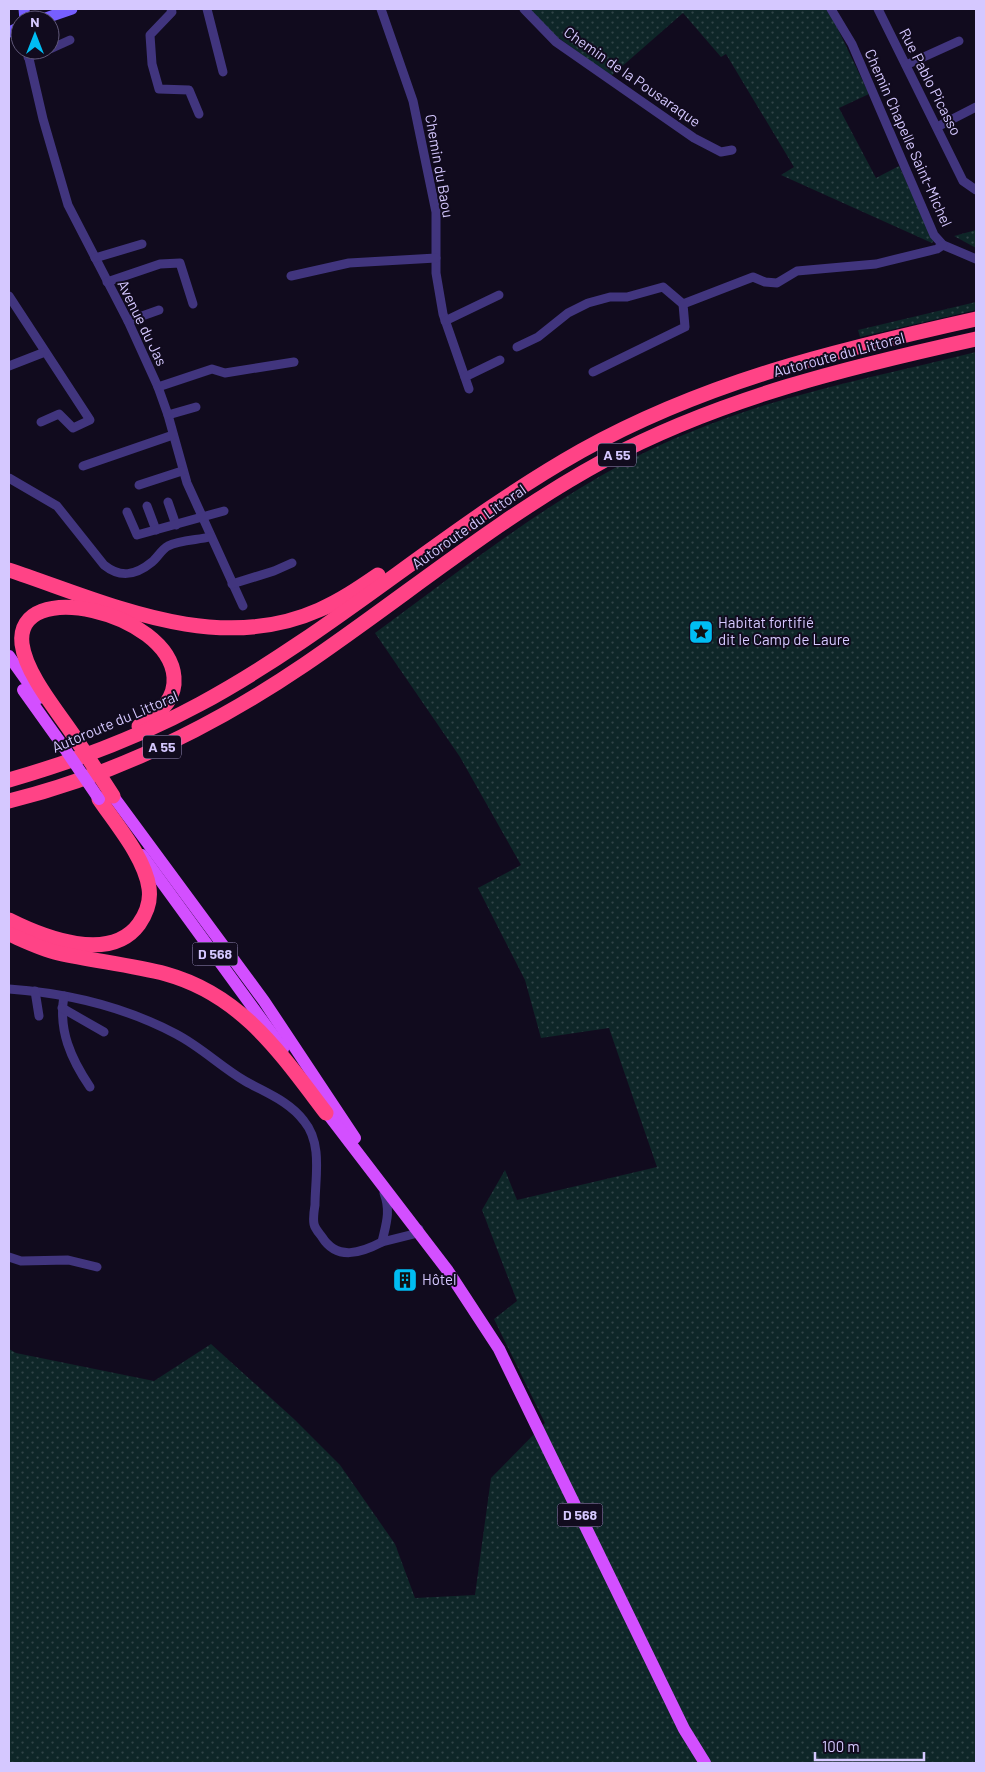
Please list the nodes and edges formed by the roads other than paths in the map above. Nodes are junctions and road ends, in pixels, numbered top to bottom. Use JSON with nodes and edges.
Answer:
{"nodes":[{"id":1,"x":72,"y":9,"type":"edge"},
{"id":2,"x":171,"y":9,"type":"edge"},
{"id":3,"x":207,"y":9,"type":"edge"},
{"id":4,"x":381,"y":9,"type":"edge"},
{"id":5,"x":524,"y":9,"type":"edge"},
{"id":6,"x":831,"y":9,"type":"edge"},
{"id":7,"x":882,"y":10,"type":"edge"},
{"id":8,"x":60,"y":13,"type":"edge"},
{"id":9,"x":70,"y":40,"type":"dead end"},
{"id":10,"x":959,"y":41,"type":"dead end"},
{"id":11,"x":60,"y":44,"type":"edge"},
{"id":12,"x":29,"y":60,"type":"edge"},
{"id":13,"x":906,"y":66,"type":"junction"},
{"id":14,"x":223,"y":72,"type":"dead end"},
{"id":15,"x":976,"y":107,"type":"edge"},
{"id":16,"x":199,"y":114,"type":"dead end"},
{"id":17,"x":937,"y":127,"type":"junction"},
{"id":18,"x":732,"y":150,"type":"dead end"},
{"id":19,"x":976,"y":190,"type":"edge"},
{"id":20,"x":142,"y":244,"type":"dead end"},
{"id":21,"x":942,"y":244,"type":"junction"},
{"id":22,"x":94,"y":258,"type":"junction"},
{"id":23,"x":436,"y":258,"type":"junction"},
{"id":24,"x":976,"y":258,"type":"edge"},
{"id":25,"x":291,"y":276,"type":"dead end"},
{"id":26,"x":107,"y":282,"type":"junction"},
{"id":27,"x":499,"y":295,"type":"dead end"},
{"id":28,"x":10,"y":300,"type":"edge"},
{"id":29,"x":193,"y":304,"type":"dead end"},
{"id":30,"x":683,"y":304,"type":"junction"},
{"id":31,"x":160,"y":310,"type":"dead end"},
{"id":32,"x":976,"y":319,"type":"edge"},
{"id":33,"x":128,"y":321,"type":"junction"},
{"id":34,"x":445,"y":321,"type":"junction"},
{"id":35,"x":976,"y":340,"type":"edge"},
{"id":36,"x":517,"y":347,"type":"dead end"},
{"id":37,"x":46,"y":352,"type":"junction"},
{"id":38,"x":500,"y":360,"type":"dead end"},
{"id":39,"x":294,"y":362,"type":"dead end"},
{"id":40,"x":9,"y":366,"type":"edge"},
{"id":41,"x":593,"y":372,"type":"dead end"},
{"id":42,"x":465,"y":377,"type":"junction"},
{"id":43,"x":158,"y":387,"type":"junction"},
{"id":44,"x":469,"y":389,"type":"dead end"},
{"id":45,"x":196,"y":406,"type":"dead end"},
{"id":46,"x":168,"y":415,"type":"junction"},
{"id":47,"x":41,"y":422,"type":"dead end"},
{"id":48,"x":173,"y":435,"type":"junction"},
{"id":49,"x":83,"y":466,"type":"dead end"},
{"id":50,"x":182,"y":471,"type":"junction"},
{"id":51,"x":9,"y":478,"type":"edge"},
{"id":52,"x":139,"y":485,"type":"dead end"},
{"id":53,"x":524,"y":485,"type":"junction"},
{"id":54,"x":168,"y":502,"type":"dead end"},
{"id":55,"x":147,"y":506,"type":"dead end"},
{"id":56,"x":224,"y":511,"type":"dead end"},
{"id":57,"x":127,"y":512,"type":"dead end"},
{"id":58,"x":201,"y":519,"type":"junction"},
{"id":59,"x":176,"y":525,"type":"junction"},
{"id":60,"x":156,"y":530,"type":"junction"},
{"id":61,"x":210,"y":537,"type":"junction"},
{"id":62,"x":292,"y":563,"type":"dead end"},
{"id":63,"x":9,"y":570,"type":"edge"},
{"id":64,"x":232,"y":584,"type":"junction"},
{"id":65,"x":242,"y":606,"type":"dead end"},
{"id":66,"x":9,"y":656,"type":"edge"},
{"id":67,"x":303,"y":666,"type":"junction"},
{"id":68,"x":9,"y":670,"type":"edge"},
{"id":69,"x":70,"y":742,"type":"junction"},
{"id":70,"x":9,"y":775,"type":"edge"},
{"id":71,"x":9,"y":780,"type":"edge"},
{"id":72,"x":110,"y":799,"type":"junction"},
{"id":73,"x":9,"y":802,"type":"edge"},
{"id":74,"x":9,"y":812,"type":"edge"},
{"id":75,"x":9,"y":920,"type":"edge"},
{"id":76,"x":9,"y":934,"type":"edge"},
{"id":77,"x":9,"y":989,"type":"edge"},
{"id":78,"x":36,"y":991,"type":"junction"},
{"id":79,"x":64,"y":996,"type":"junction"},
{"id":80,"x":62,"y":1008,"type":"junction"},
{"id":81,"x":39,"y":1016,"type":"dead end"},
{"id":82,"x":104,"y":1032,"type":"dead end"},
{"id":83,"x":90,"y":1088,"type":"dead end"},
{"id":84,"x":326,"y":1113,"type":"junction"},
{"id":85,"x":383,"y":1188,"type":"junction"},
{"id":86,"x":387,"y":1222,"type":"junction"},
{"id":87,"x":414,"y":1223,"type":"junction"},
{"id":88,"x":382,"y":1242,"type":"junction"},
{"id":89,"x":9,"y":1256,"type":"edge"},
{"id":90,"x":97,"y":1267,"type":"dead end"},
{"id":91,"x":705,"y":1763,"type":"edge"}],
"edges":[{"from":1,"to":8,"type":"street"},
{"from":2,"to":16,"type":"street"},
{"from":3,"to":14,"type":"street"},
{"from":4,"to":23,"type":"street","name":"Chemin du Baou"},
{"from":5,"to":18,"type":"street","name":"Chemin de la Pousaraque"},
{"from":6,"to":21,"type":"street","name":"Chemin Chapelle Saint-Michel"},
{"from":7,"to":13,"type":"street","name":"Rue Pablo Picasso"},
{"from":9,"to":11,"type":"street"},
{"from":10,"to":13,"type":"street"},
{"from":12,"to":22,"type":"street","name":"Avenue du Jas"},
{"from":13,"to":17,"type":"street","name":"Rue Pablo Picasso"},
{"from":15,"to":17,"type":"street"},
{"from":17,"to":19,"type":"street","name":"Rue Pablo Picasso"},
{"from":20,"to":22,"type":"street"},
{"from":21,"to":24,"type":"street","name":"Chemin Chapelle Saint-Michel"},
{"from":21,"to":30,"type":"street"},
{"from":22,"to":26,"type":"street","name":"Avenue du Jas"},
{"from":23,"to":25,"type":"street"},
{"from":23,"to":34,"type":"street","name":"Chemin du Baou"},
{"from":26,"to":29,"type":"street"},
{"from":26,"to":33,"type":"street","name":"Avenue du Jas"},
{"from":27,"to":34,"type":"street"},
{"from":28,"to":37,"type":"street"},
{"from":30,"to":36,"type":"street"},
{"from":30,"to":41,"type":"street"},
{"from":31,"to":33,"type":"street"},
{"from":32,"to":53,"type":"highway","name":"Autoroute du Littoral","number":"A 55"},
{"from":33,"to":43,"type":"street","name":"Avenue du Jas"},
{"from":34,"to":42,"type":"street","name":"Chemin du Baou"},
{"from":35,"to":67,"type":"highway","name":"Autoroute du Littoral","number":"A 55"},
{"from":37,"to":40,"type":"street"},
{"from":37,"to":47,"type":"street"},
{"from":38,"to":42,"type":"street"},
{"from":39,"to":43,"type":"street"},
{"from":42,"to":44,"type":"street","name":"Chemin du Baou"},
{"from":43,"to":46,"type":"street","name":"Avenue du Jas"},
{"from":45,"to":46,"type":"street"},
{"from":46,"to":48,"type":"street","name":"Avenue du Jas"},
{"from":48,"to":49,"type":"street"},
{"from":48,"to":50,"type":"street","name":"Avenue du Jas"},
{"from":50,"to":52,"type":"street"},
{"from":50,"to":58,"type":"street","name":"Avenue du Jas"},
{"from":51,"to":61,"type":"street"},
{"from":53,"to":63,"type":"highway"},
{"from":53,"to":71,"type":"highway","name":"Autoroute du Littoral","number":"A 55"},
{"from":54,"to":59,"type":"street"},
{"from":55,"to":60,"type":"street"},
{"from":56,"to":58,"type":"street"},
{"from":57,"to":60,"type":"street"},
{"from":58,"to":59,"type":"street"},
{"from":58,"to":61,"type":"street","name":"Avenue du Jas"},
{"from":59,"to":60,"type":"street"},
{"from":61,"to":64,"type":"street","name":"Avenue du Jas"},
{"from":62,"to":64,"type":"street"},
{"from":64,"to":65,"type":"street","name":"Avenue du Jas"},
{"from":66,"to":69,"type":"main road"},
{"from":67,"to":73,"type":"highway","name":"Autoroute du Littoral","number":"A 55"},
{"from":67,"to":74,"type":"highway"},
{"from":68,"to":69,"type":"main road"},
{"from":69,"to":70,"type":"highway"},
{"from":69,"to":72,"type":"highway","bridge":true},
{"from":72,"to":75,"type":"highway"},
{"from":72,"to":84,"type":"main road","number":"D 568"},
{"from":72,"to":87,"type":"main road","number":"D 568"},
{"from":76,"to":84,"type":"highway"},
{"from":77,"to":78,"type":"street"},
{"from":78,"to":79,"type":"street"},
{"from":78,"to":81,"type":"street"},
{"from":79,"to":80,"type":"street"},
{"from":79,"to":88,"type":"street"},
{"from":80,"to":82,"type":"street"},
{"from":80,"to":83,"type":"street"},
{"from":84,"to":85,"type":"main road","number":"D 568"},
{"from":85,"to":86,"type":"street"},
{"from":85,"to":87,"type":"main road","number":"D 568"},
{"from":86,"to":87,"type":"street"},
{"from":86,"to":88,"type":"street"},
{"from":87,"to":88,"type":"street"},
{"from":87,"to":91,"type":"main road","number":"D 568"},
{"from":89,"to":90,"type":"street"}]}
